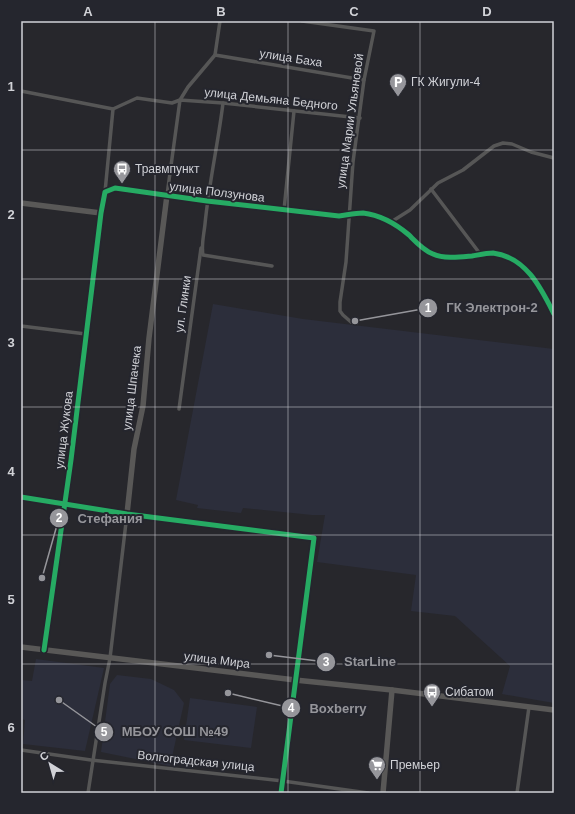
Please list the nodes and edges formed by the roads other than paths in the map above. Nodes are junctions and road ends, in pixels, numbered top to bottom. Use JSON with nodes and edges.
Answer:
{"nodes":[{"id":1,"x":220,"y":21,"type":"edge"},
{"id":2,"x":302,"y":21,"type":"edge"},
{"id":3,"x":215,"y":55,"type":"junction"},
{"id":4,"x":364,"y":80,"type":"junction"},
{"id":5,"x":22,"y":91,"type":"edge"},
{"id":6,"x":180,"y":100,"type":"junction"},
{"id":7,"x":223,"y":103,"type":"junction"},
{"id":8,"x":113,"y":109,"type":"junction"},
{"id":9,"x":294,"y":111,"type":"junction"},
{"id":10,"x":360,"y":118,"type":"junction"},
{"id":11,"x":554,"y":158,"type":"edge"},
{"id":12,"x":431,"y":189,"type":"junction"},
{"id":13,"x":105,"y":192,"type":"junction"},
{"id":14,"x":168,"y":195,"type":"junction"},
{"id":15,"x":207,"y":201,"type":"junction"},
{"id":16,"x":21,"y":203,"type":"edge"},
{"id":17,"x":284,"y":210,"type":"junction"},
{"id":18,"x":101,"y":213,"type":"junction"},
{"id":19,"x":349,"y":215,"type":"junction"},
{"id":20,"x":390,"y":222,"type":"junction"},
{"id":21,"x":481,"y":255,"type":"junction"},
{"id":22,"x":272,"y":266,"type":"dead end"},
{"id":23,"x":554,"y":314,"type":"edge"},
{"id":24,"x":351,"y":322,"type":"dead end"},
{"id":25,"x":21,"y":326,"type":"edge"},
{"id":26,"x":86,"y":334,"type":"junction"},
{"id":27,"x":179,"y":409,"type":"dead end"},
{"id":28,"x":21,"y":497,"type":"edge"},
{"id":29,"x":65,"y":504,"type":"junction"},
{"id":30,"x":127,"y":514,"type":"junction"},
{"id":31,"x":21,"y":647,"type":"edge"},
{"id":32,"x":44,"y":650,"type":"junction"},
{"id":33,"x":110,"y":658,"type":"junction"},
{"id":34,"x":295,"y":680,"type":"junction"},
{"id":35,"x":392,"y":690,"type":"junction"},
{"id":36,"x":529,"y":707,"type":"junction"},
{"id":37,"x":554,"y":710,"type":"edge"},
{"id":38,"x":21,"y":750,"type":"edge"},
{"id":39,"x":93,"y":760,"type":"junction"},
{"id":40,"x":283,"y":781,"type":"junction"},
{"id":41,"x":88,"y":793,"type":"edge"},
{"id":42,"x":281,"y":793,"type":"edge"},
{"id":43,"x":368,"y":793,"type":"edge"},
{"id":44,"x":383,"y":793,"type":"edge"},
{"id":45,"x":517,"y":793,"type":"edge"}],
"edges":[{"from":1,"to":3,"type":"street"},
{"from":2,"to":4,"type":"street","name":"улица Марии Ульяновой"},
{"from":3,"to":4,"type":"street","name":"улица Баха"},
{"from":3,"to":6,"type":"street","name":"улица Шпачека"},
{"from":4,"to":10,"type":"street","name":"улица Марии Ульяновой"},
{"from":5,"to":8,"type":"street"},
{"from":6,"to":7,"type":"street","name":"улица Демьяна Бедного"},
{"from":6,"to":8,"type":"street","name":"улица Демьяна Бедного"},
{"from":6,"to":14,"type":"street","name":"улица Шпачека"},
{"from":7,"to":9,"type":"street","name":"улица Демьяна Бедного"},
{"from":7,"to":15,"type":"street"},
{"from":8,"to":13,"type":"street"},
{"from":9,"to":10,"type":"street","name":"улица Демьяна Бедного"},
{"from":9,"to":17,"type":"street"},
{"from":10,"to":19,"type":"street","name":"улица Марии Ульяновой"},
{"from":11,"to":12,"type":"street"},
{"from":12,"to":20,"type":"street"},
{"from":12,"to":21,"type":"street"},
{"from":13,"to":14,"type":"street","name":"улица Ползунова"},
{"from":13,"to":18,"type":"street"},
{"from":14,"to":15,"type":"street","name":"улица Ползунова"},
{"from":14,"to":30,"type":"street","name":"улица Шпачека"},
{"from":15,"to":17,"type":"street","name":"улица Ползунова"},
{"from":15,"to":22,"type":"street"},
{"from":15,"to":27,"type":"street","name":"ул. Глинки"},
{"from":16,"to":18,"type":"street"},
{"from":17,"to":19,"type":"street","name":"улица Ползунова"},
{"from":18,"to":26,"type":"street","name":"улица Жукова"},
{"from":19,"to":20,"type":"street","name":"улица Ползунова"},
{"from":19,"to":24,"type":"street","name":"улица Марии Ульяновой"},
{"from":20,"to":21,"type":"street","name":"улица Ползунова"},
{"from":21,"to":23,"type":"street","name":"улица Ползунова"},
{"from":25,"to":26,"type":"street"},
{"from":26,"to":29,"type":"street","name":"улица Жукова"},
{"from":28,"to":29,"type":"street"},
{"from":29,"to":30,"type":"street"},
{"from":29,"to":32,"type":"street","name":"улица Жукова"},
{"from":30,"to":33,"type":"street","name":"улица Шпачека"},
{"from":30,"to":34,"type":"street"},
{"from":31,"to":32,"type":"street","name":"улица Мира"},
{"from":32,"to":33,"type":"street","name":"улица Мира"},
{"from":33,"to":34,"type":"street","name":"улица Мира"},
{"from":33,"to":39,"type":"street","name":"улица Шпачека"},
{"from":34,"to":35,"type":"street","name":"улица Мира"},
{"from":34,"to":40,"type":"street"},
{"from":35,"to":36,"type":"street","name":"улица Мира"},
{"from":35,"to":44,"type":"street"},
{"from":36,"to":37,"type":"street","name":"улица Мира"},
{"from":36,"to":45,"type":"street"},
{"from":38,"to":39,"type":"street","name":"Волгоградская улица"},
{"from":39,"to":40,"type":"street","name":"Волгоградская улица"},
{"from":39,"to":41,"type":"street","name":"улица Шпачека"},
{"from":40,"to":42,"type":"street"},
{"from":40,"to":43,"type":"street","name":"Волгоградская улица"}]}
